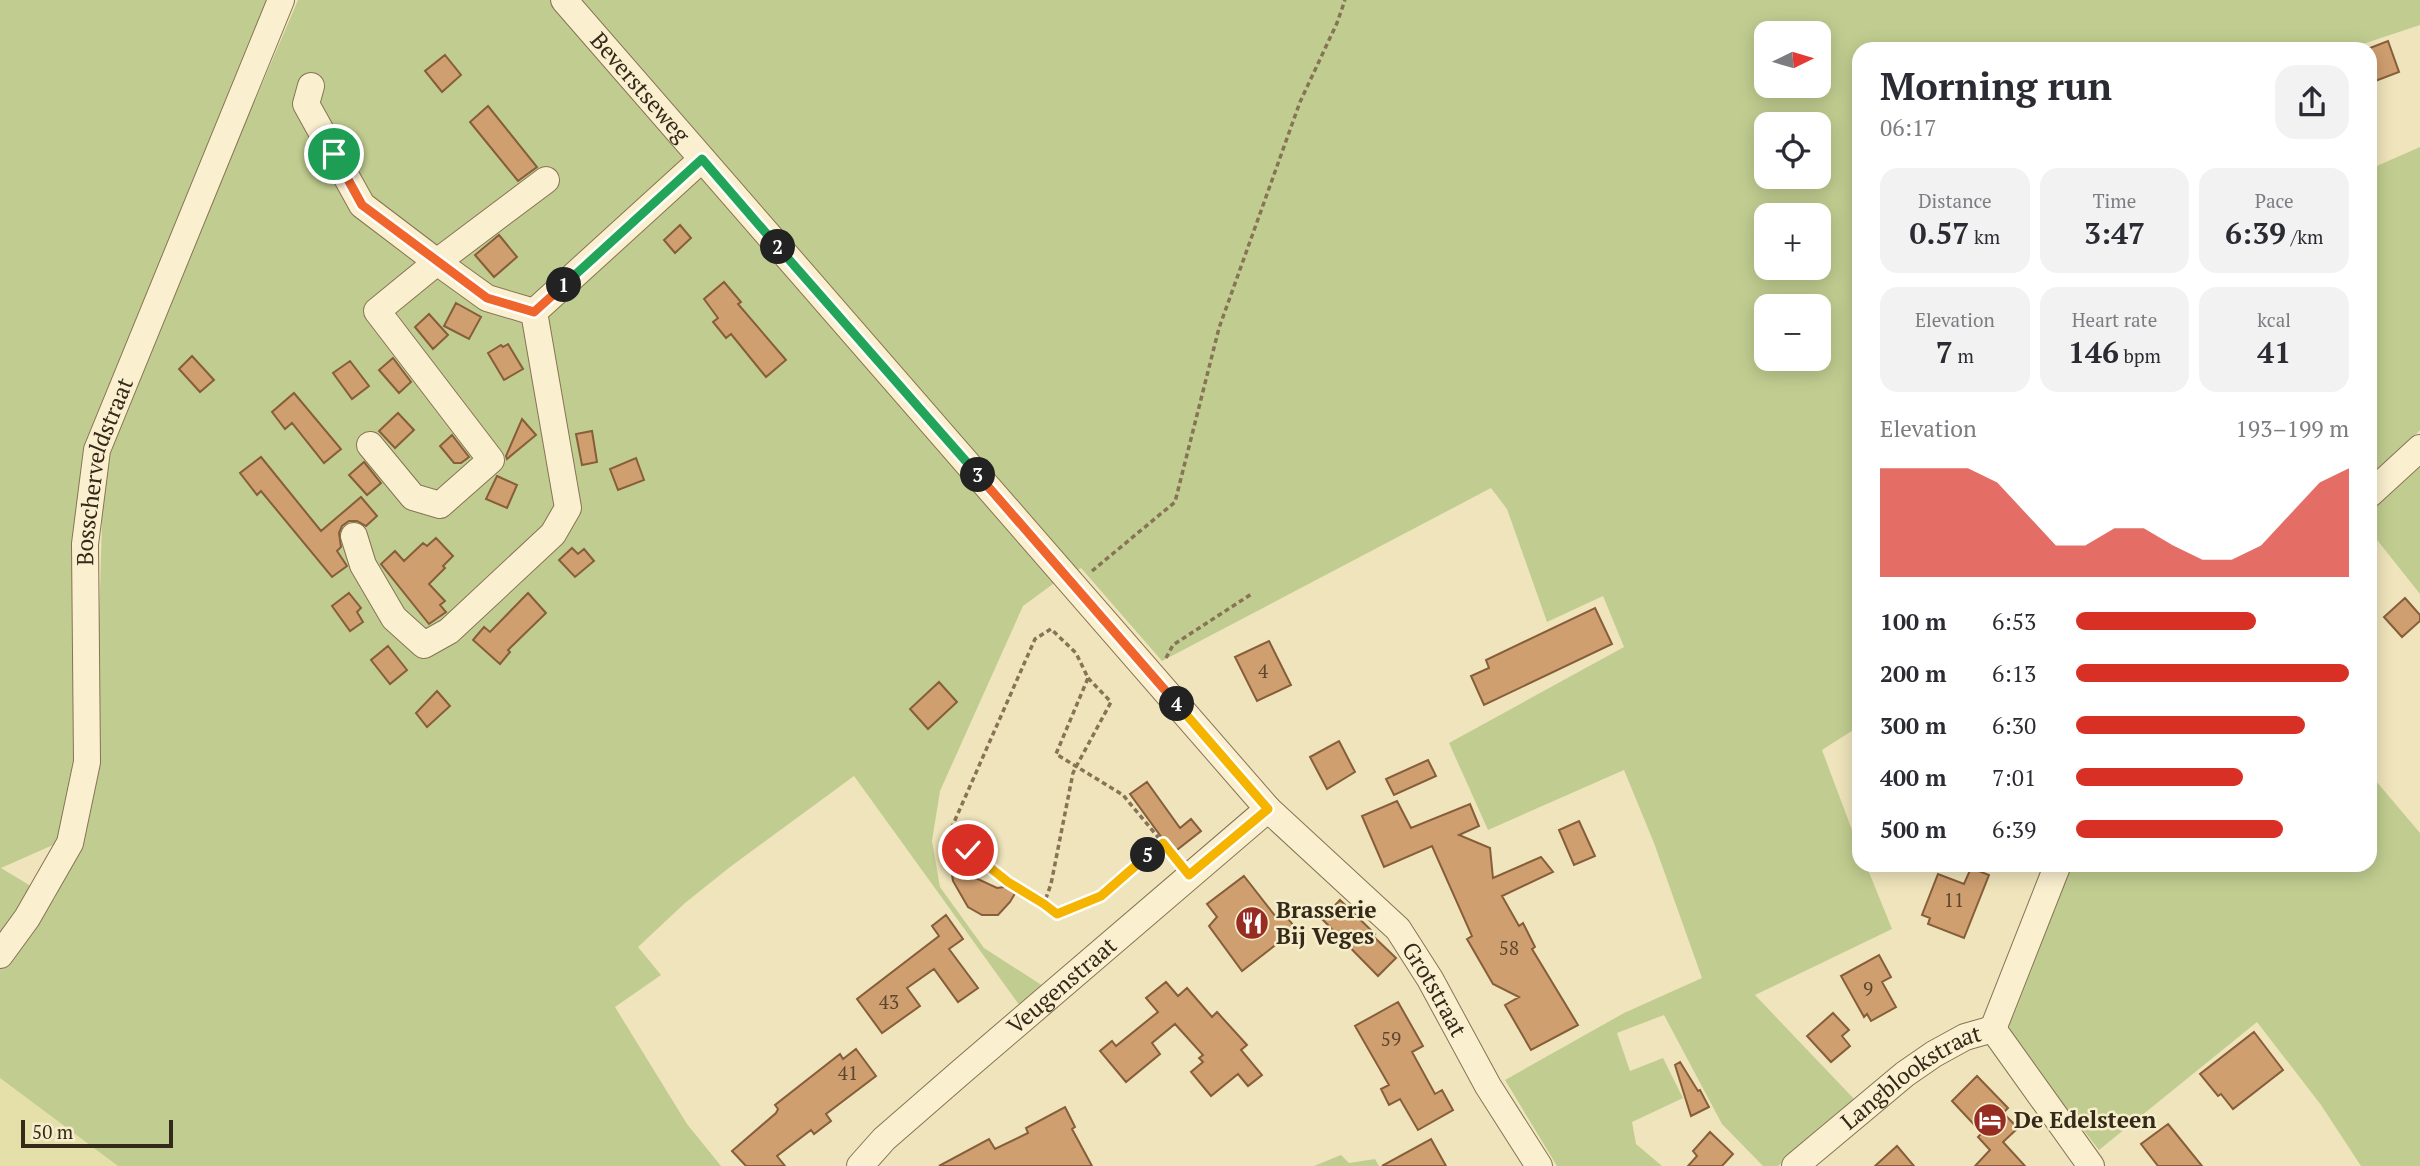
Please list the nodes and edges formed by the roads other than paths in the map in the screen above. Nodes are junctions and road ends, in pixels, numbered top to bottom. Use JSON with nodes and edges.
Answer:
{"nodes":[{"id":1,"x":281,"y":0,"type":"edge"},
{"id":2,"x":564,"y":0,"type":"edge"},
{"id":3,"x":310,"y":86,"type":"dead end"},
{"id":4,"x":702,"y":159,"type":"junction"},
{"id":5,"x":546,"y":180,"type":"dead end"},
{"id":6,"x":437,"y":262,"type":"junction"},
{"id":7,"x":534,"y":312,"type":"junction"},
{"id":8,"x":370,"y":445,"type":"dead end"},
{"id":9,"x":2420,"y":448,"type":"edge"},
{"id":10,"x":2377,"y":488,"type":"edge"},
{"id":11,"x":354,"y":536,"type":"dead end"},
{"id":12,"x":1268,"y":809,"type":"junction"},
{"id":13,"x":2056,"y":872,"type":"edge"},
{"id":14,"x":0,"y":955,"type":"edge"},
{"id":15,"x":1993,"y":1029,"type":"junction"},
{"id":16,"x":860,"y":1166,"type":"edge"},
{"id":17,"x":1539,"y":1166,"type":"edge"},
{"id":18,"x":1795,"y":1166,"type":"edge"},
{"id":19,"x":2091,"y":1166,"type":"edge"}],
"edges":[{"from":1,"to":14,"type":"street","name":"Bosscherveldstraat"},
{"from":2,"to":4,"type":"street","name":"Beverstseweg"},
{"from":3,"to":6,"type":"street"},
{"from":4,"to":7,"type":"street"},
{"from":4,"to":12,"type":"street","name":"Beverstseweg"},
{"from":5,"to":6,"type":"street"},
{"from":6,"to":7,"type":"street"},
{"from":6,"to":8,"type":"street"},
{"from":7,"to":11,"type":"street"},
{"from":9,"to":10,"type":"street"},
{"from":12,"to":16,"type":"street","name":"Veugenstraat"},
{"from":12,"to":17,"type":"street","name":"Grotstraat"},
{"from":13,"to":15,"type":"street","name":"Langblookstraat"},
{"from":15,"to":18,"type":"street","name":"Langblookstraat"},
{"from":15,"to":19,"type":"street"}]}
